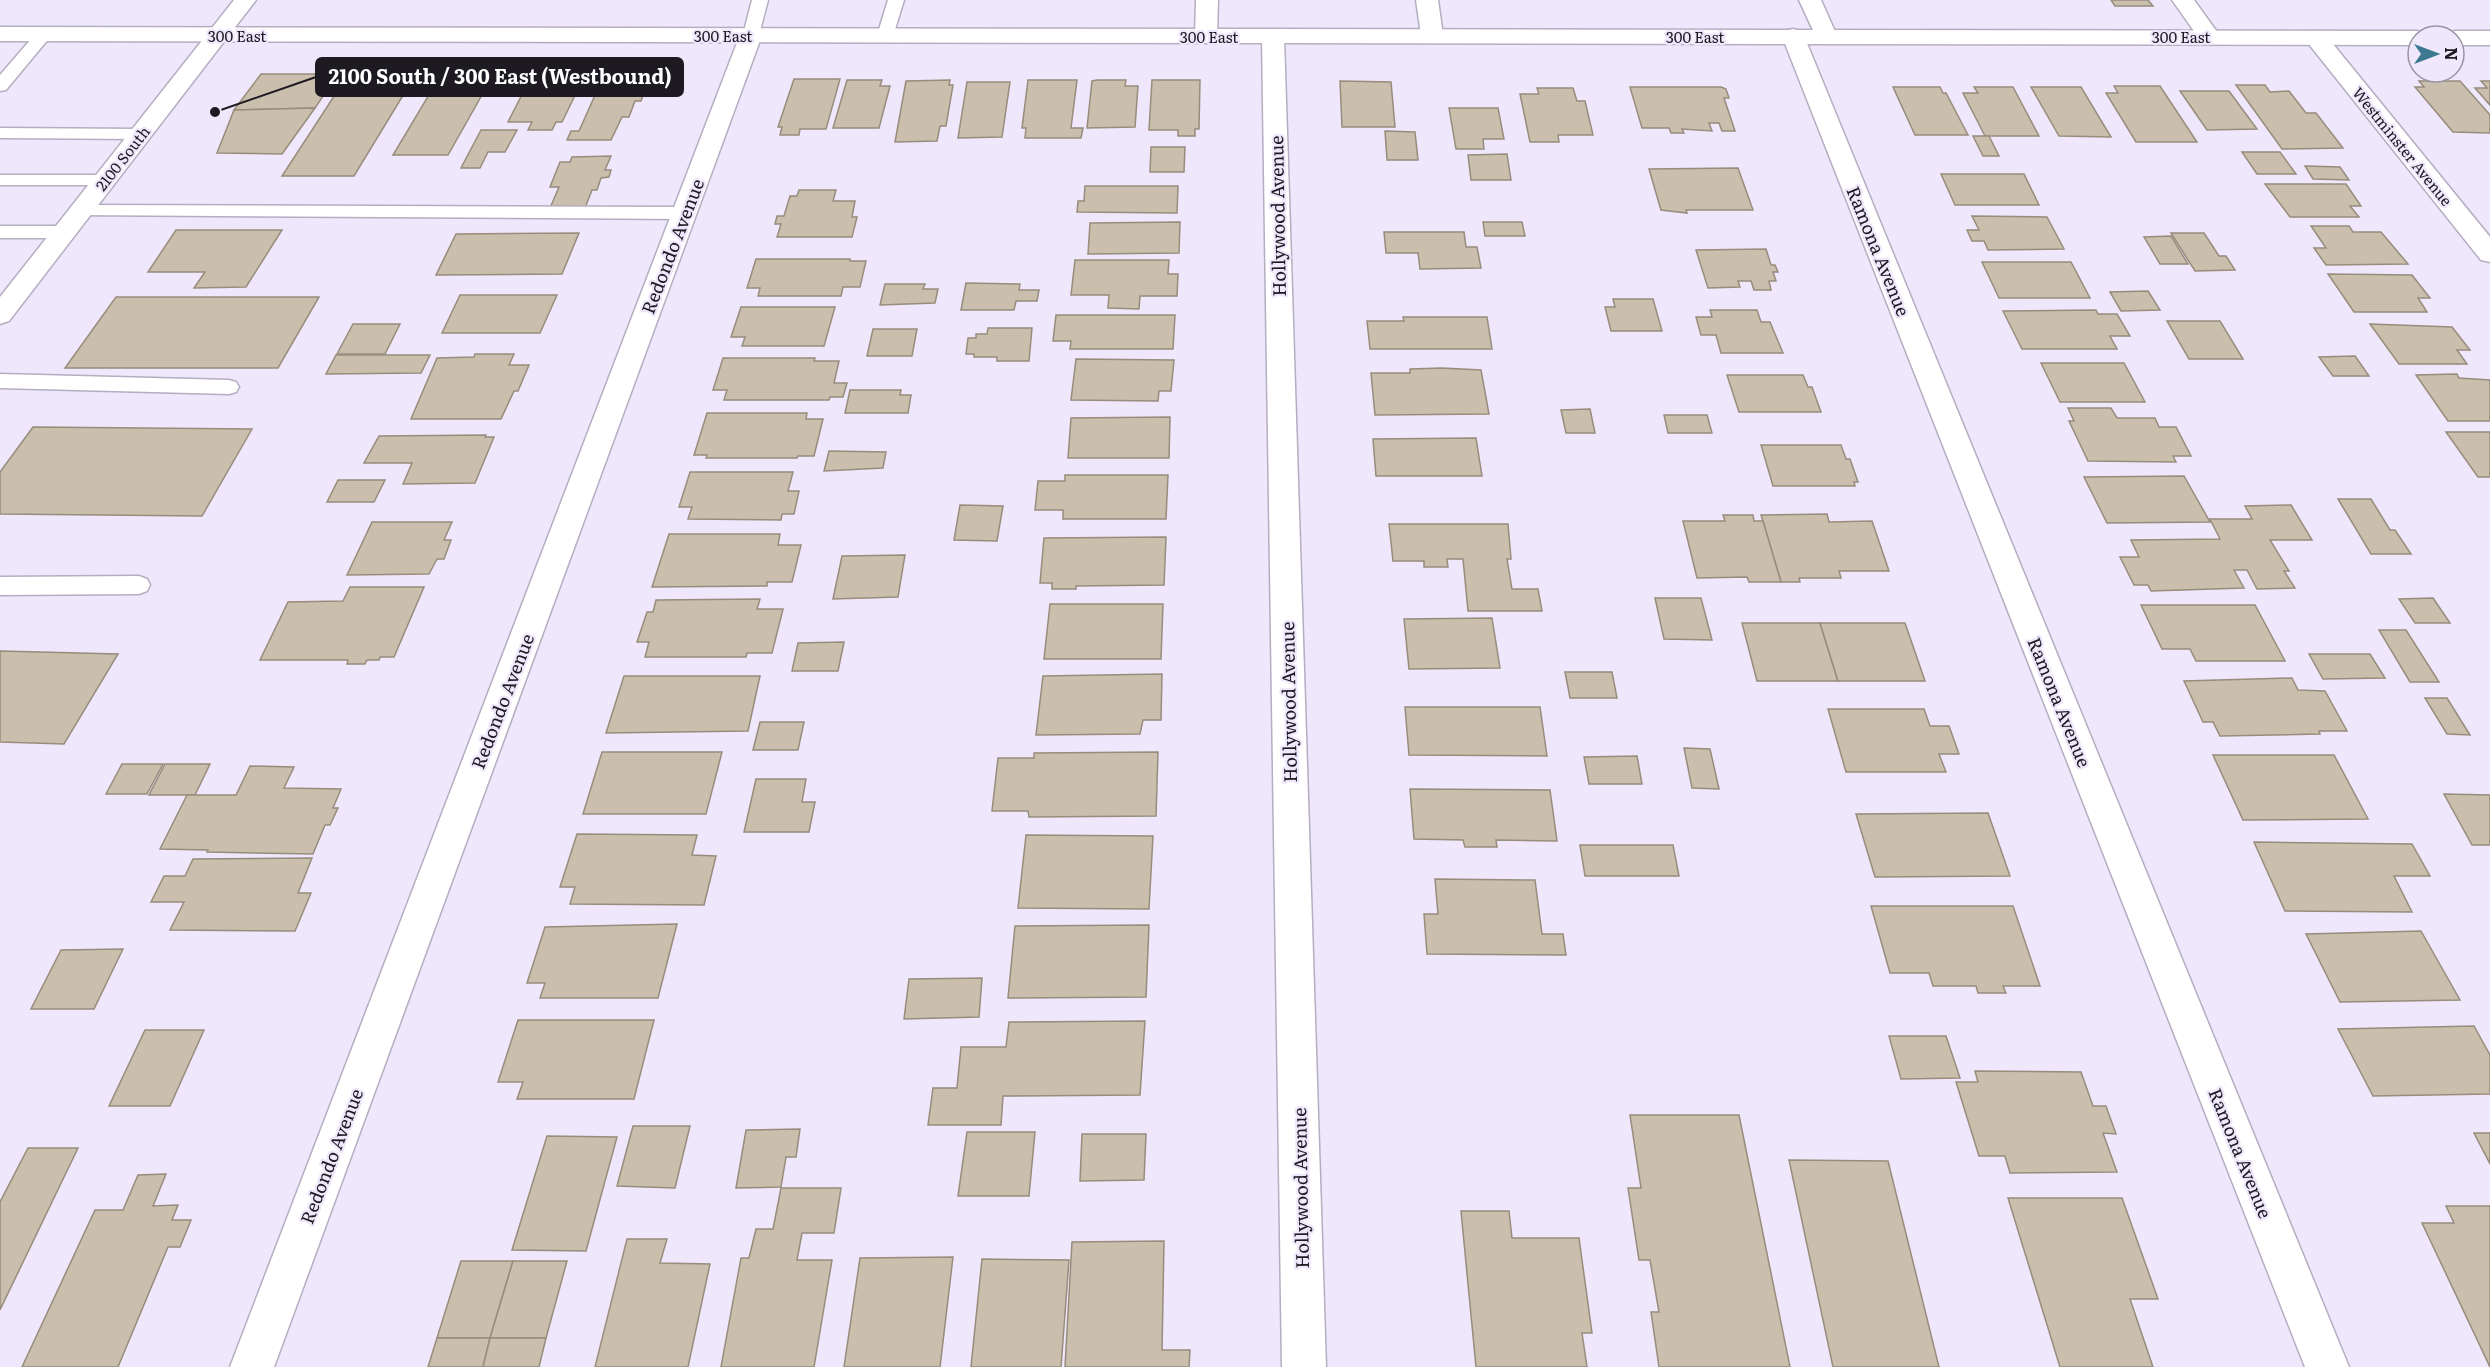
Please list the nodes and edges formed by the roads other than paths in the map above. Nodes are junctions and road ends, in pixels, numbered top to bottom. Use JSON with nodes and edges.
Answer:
{"nodes":[{"id":1,"x":245,"y":0,"type":"edge"},
{"id":2,"x":760,"y":0,"type":"edge"},
{"id":3,"x":896,"y":0,"type":"edge"},
{"id":4,"x":1207,"y":0,"type":"edge"},
{"id":5,"x":1427,"y":0,"type":"edge"},
{"id":6,"x":1810,"y":0,"type":"edge"},
{"id":7,"x":2183,"y":0,"type":"edge"},
{"id":8,"x":0,"y":34,"type":"edge"},
{"id":9,"x":44,"y":34,"type":"junction"},
{"id":10,"x":218,"y":35,"type":"junction"},
{"id":11,"x":751,"y":35,"type":"junction"},
{"id":12,"x":1432,"y":35,"type":"junction"},
{"id":13,"x":885,"y":36,"type":"junction"},
{"id":14,"x":1206,"y":36,"type":"junction"},
{"id":15,"x":1793,"y":36,"type":"junction"},
{"id":16,"x":1826,"y":36,"type":"junction"},
{"id":17,"x":2209,"y":36,"type":"junction"},
{"id":18,"x":1273,"y":37,"type":"junction"},
{"id":19,"x":2316,"y":38,"type":"junction"},
{"id":20,"x":2406,"y":38,"type":"edge"},
{"id":21,"x":2466,"y":38,"type":"edge"},
{"id":22,"x":2490,"y":38,"type":"edge"},
{"id":23,"x":0,"y":86,"type":"edge"},
{"id":24,"x":0,"y":133,"type":"edge"},
{"id":25,"x":141,"y":134,"type":"junction"},
{"id":26,"x":0,"y":180,"type":"edge"},
{"id":27,"x":105,"y":180,"type":"junction"},
{"id":28,"x":81,"y":211,"type":"junction"},
{"id":29,"x":685,"y":213,"type":"junction"},
{"id":30,"x":0,"y":232,"type":"edge"},
{"id":31,"x":65,"y":232,"type":"junction"},
{"id":32,"x":2490,"y":254,"type":"edge"},
{"id":33,"x":0,"y":315,"type":"edge"},
{"id":34,"x":0,"y":381,"type":"edge"},
{"id":35,"x":229,"y":387,"type":"dead end"},
{"id":36,"x":139,"y":585,"type":"dead end"},
{"id":37,"x":0,"y":586,"type":"edge"},
{"id":38,"x":252,"y":1367,"type":"edge"},
{"id":39,"x":1304,"y":1367,"type":"edge"},
{"id":40,"x":2327,"y":1367,"type":"edge"}],
"edges":[{"from":1,"to":10,"type":"street","name":"2100 South"},
{"from":2,"to":11,"type":"lane"},
{"from":3,"to":13,"type":"lane"},
{"from":4,"to":14,"type":"street"},
{"from":5,"to":12,"type":"street"},
{"from":6,"to":16,"type":"street"},
{"from":7,"to":17,"type":"street"},
{"from":8,"to":9,"type":"street","name":"300 East"},
{"from":9,"to":10,"type":"street","name":"300 East"},
{"from":9,"to":23,"type":"lane"},
{"from":10,"to":11,"type":"street","name":"300 East"},
{"from":10,"to":25,"type":"street","name":"2100 South"},
{"from":11,"to":13,"type":"street","name":"300 East"},
{"from":11,"to":29,"type":"street","name":"Redondo Avenue"},
{"from":12,"to":15,"type":"street","name":"300 East"},
{"from":12,"to":18,"type":"street","name":"300 East"},
{"from":13,"to":14,"type":"street","name":"300 East"},
{"from":14,"to":18,"type":"street","name":"300 East"},
{"from":15,"to":16,"type":"street","name":"300 East"},
{"from":15,"to":40,"type":"street","name":"Ramona Avenue"},
{"from":16,"to":17,"type":"street","name":"300 East"},
{"from":17,"to":19,"type":"street","name":"300 East"},
{"from":18,"to":39,"type":"street","name":"Hollywood Avenue"},
{"from":19,"to":20,"type":"street","name":"300 East"},
{"from":19,"to":32,"type":"street","name":"Westminster Avenue"},
{"from":21,"to":22,"type":"street"},
{"from":24,"to":25,"type":"lane"},
{"from":25,"to":27,"type":"street","name":"2100 South"},
{"from":26,"to":27,"type":"lane"},
{"from":27,"to":28,"type":"street","name":"2100 South"},
{"from":28,"to":29,"type":"lane"},
{"from":28,"to":31,"type":"street","name":"2100 South"},
{"from":29,"to":38,"type":"street","name":"Redondo Avenue"},
{"from":30,"to":31,"type":"lane"},
{"from":31,"to":33,"type":"street","name":"2100 South"},
{"from":34,"to":35,"type":"lane"},
{"from":36,"to":37,"type":"lane"}]}
